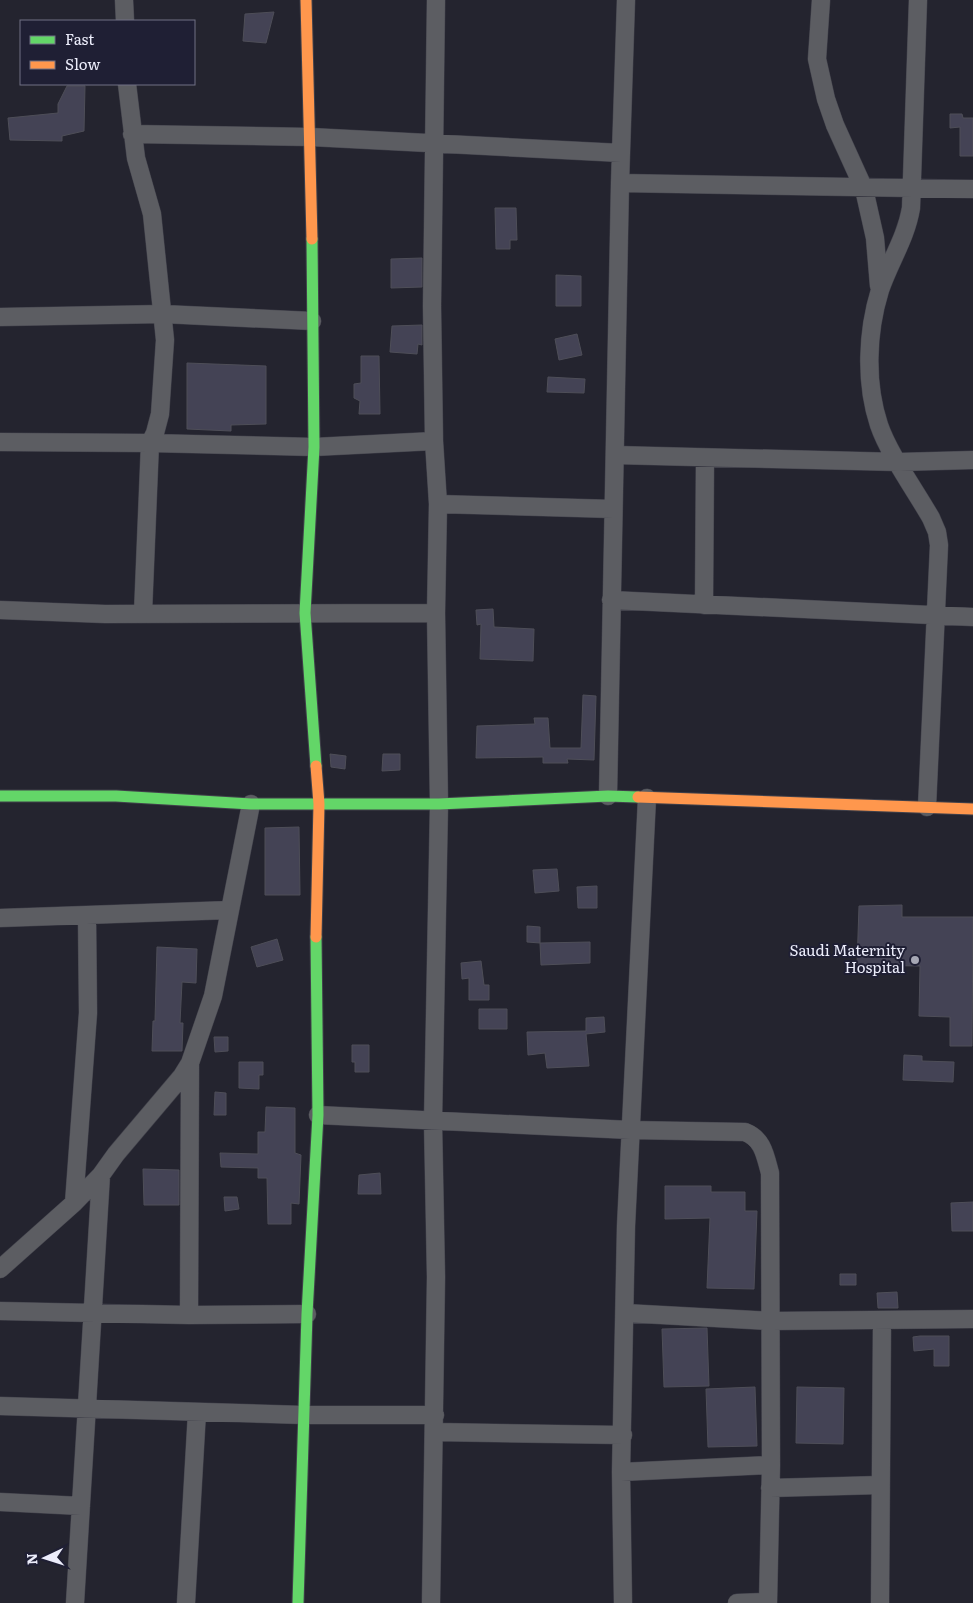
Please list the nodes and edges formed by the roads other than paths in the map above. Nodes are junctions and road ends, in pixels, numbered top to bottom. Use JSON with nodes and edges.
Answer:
{"nodes":[{"id":1,"x":124,"y":0,"type":"edge"},
{"id":2,"x":306,"y":0,"type":"edge"},
{"id":3,"x":436,"y":0,"type":"edge"},
{"id":4,"x":626,"y":0,"type":"edge"},
{"id":5,"x":821,"y":0,"type":"edge"},
{"id":6,"x":918,"y":0,"type":"edge"},
{"id":7,"x":125,"y":20,"type":"edge"},
{"id":8,"x":127,"y":85,"type":"edge"},
{"id":9,"x":132,"y":134,"type":"junction"},
{"id":10,"x":310,"y":138,"type":"junction"},
{"id":11,"x":436,"y":144,"type":"junction"},
{"id":12,"x":621,"y":152,"type":"junction"},
{"id":13,"x":620,"y":183,"type":"junction"},
{"id":14,"x":911,"y":188,"type":"junction"},
{"id":15,"x":864,"y":189,"type":"junction"},
{"id":16,"x":973,"y":189,"type":"edge"},
{"id":17,"x":880,"y":292,"type":"junction"},
{"id":18,"x":163,"y":314,"type":"junction"},
{"id":19,"x":0,"y":317,"type":"edge"},
{"id":20,"x":312,"y":321,"type":"junction"},
{"id":21,"x":434,"y":441,"type":"junction"},
{"id":22,"x":0,"y":442,"type":"edge"},
{"id":23,"x":150,"y":442,"type":"junction"},
{"id":24,"x":314,"y":447,"type":"junction"},
{"id":25,"x":614,"y":455,"type":"junction"},
{"id":26,"x":705,"y":458,"type":"junction"},
{"id":27,"x":973,"y":460,"type":"edge"},
{"id":28,"x":899,"y":462,"type":"junction"},
{"id":29,"x":438,"y":504,"type":"junction"},
{"id":30,"x":613,"y":509,"type":"junction"},
{"id":31,"x":612,"y":600,"type":"junction"},
{"id":32,"x":704,"y":605,"type":"junction"},
{"id":33,"x":0,"y":610,"type":"edge"},
{"id":34,"x":143,"y":613,"type":"junction"},
{"id":35,"x":306,"y":613,"type":"junction"},
{"id":36,"x":436,"y":613,"type":"junction"},
{"id":37,"x":936,"y":616,"type":"junction"},
{"id":38,"x":973,"y":617,"type":"edge"},
{"id":39,"x":0,"y":796,"type":"edge"},
{"id":40,"x":608,"y":796,"type":"junction"},
{"id":41,"x":647,"y":798,"type":"junction"},
{"id":42,"x":251,"y":804,"type":"junction"},
{"id":43,"x":319,"y":804,"type":"junction"},
{"id":44,"x":440,"y":804,"type":"junction"},
{"id":45,"x":927,"y":807,"type":"junction"},
{"id":46,"x":973,"y":809,"type":"edge"},
{"id":47,"x":230,"y":910,"type":"junction"},
{"id":48,"x":87,"y":915,"type":"junction"},
{"id":49,"x":0,"y":918,"type":"edge"},
{"id":50,"x":190,"y":1063,"type":"junction"},
{"id":51,"x":318,"y":1115,"type":"junction"},
{"id":52,"x":433,"y":1122,"type":"junction"},
{"id":53,"x":630,"y":1130,"type":"junction"},
{"id":54,"x":101,"y":1175,"type":"junction"},
{"id":55,"x":74,"y":1203,"type":"junction"},
{"id":56,"x":0,"y":1269,"type":"edge"},
{"id":57,"x":0,"y":1311,"type":"edge"},
{"id":58,"x":93,"y":1313,"type":"junction"},
{"id":59,"x":625,"y":1313,"type":"junction"},
{"id":60,"x":307,"y":1314,"type":"junction"},
{"id":61,"x":188,"y":1316,"type":"junction"},
{"id":62,"x":973,"y":1319,"type":"edge"},
{"id":63,"x":771,"y":1321,"type":"junction"},
{"id":64,"x":882,"y":1322,"type":"junction"},
{"id":65,"x":0,"y":1406,"type":"edge"},
{"id":66,"x":87,"y":1407,"type":"junction"},
{"id":67,"x":197,"y":1412,"type":"junction"},
{"id":68,"x":304,"y":1414,"type":"junction"},
{"id":69,"x":435,"y":1424,"type":"junction"},
{"id":70,"x":622,"y":1435,"type":"junction"},
{"id":71,"x":771,"y":1465,"type":"junction"},
{"id":72,"x":621,"y":1472,"type":"junction"},
{"id":73,"x":880,"y":1484,"type":"junction"},
{"id":74,"x":770,"y":1488,"type":"junction"},
{"id":75,"x":0,"y":1502,"type":"edge"},
{"id":76,"x":81,"y":1506,"type":"junction"},
{"id":77,"x":75,"y":1603,"type":"edge"},
{"id":78,"x":186,"y":1603,"type":"edge"},
{"id":79,"x":298,"y":1603,"type":"edge"},
{"id":80,"x":432,"y":1603,"type":"edge"},
{"id":81,"x":623,"y":1603,"type":"edge"},
{"id":82,"x":738,"y":1603,"type":"edge"},
{"id":83,"x":768,"y":1603,"type":"edge"},
{"id":84,"x":880,"y":1603,"type":"edge"}],
"edges":[{"from":1,"to":7,"type":"street"},
{"from":2,"to":10,"type":"street"},
{"from":3,"to":11,"type":"street"},
{"from":4,"to":12,"type":"street"},
{"from":5,"to":15,"type":"street"},
{"from":6,"to":14,"type":"street"},
{"from":8,"to":9,"type":"street"},
{"from":9,"to":10,"type":"street"},
{"from":9,"to":18,"type":"street"},
{"from":10,"to":11,"type":"street"},
{"from":10,"to":20,"type":"street"},
{"from":11,"to":12,"type":"street"},
{"from":11,"to":21,"type":"street"},
{"from":12,"to":13,"type":"street"},
{"from":13,"to":15,"type":"street"},
{"from":13,"to":25,"type":"street"},
{"from":14,"to":15,"type":"street"},
{"from":14,"to":16,"type":"street"},
{"from":14,"to":17,"type":"street"},
{"from":15,"to":17,"type":"street"},
{"from":17,"to":28,"type":"street"},
{"from":18,"to":19,"type":"street"},
{"from":18,"to":20,"type":"street"},
{"from":18,"to":23,"type":"street"},
{"from":20,"to":24,"type":"street"},
{"from":21,"to":24,"type":"street"},
{"from":21,"to":29,"type":"street"},
{"from":22,"to":23,"type":"street"},
{"from":23,"to":24,"type":"street"},
{"from":23,"to":34,"type":"street"},
{"from":24,"to":35,"type":"street"},
{"from":25,"to":26,"type":"street"},
{"from":25,"to":30,"type":"street"},
{"from":26,"to":28,"type":"street"},
{"from":26,"to":32,"type":"street"},
{"from":27,"to":28,"type":"street"},
{"from":28,"to":37,"type":"street"},
{"from":29,"to":30,"type":"street"},
{"from":29,"to":36,"type":"street"},
{"from":30,"to":31,"type":"street"},
{"from":31,"to":32,"type":"street"},
{"from":31,"to":40,"type":"street"},
{"from":32,"to":37,"type":"street"},
{"from":33,"to":34,"type":"street"},
{"from":34,"to":35,"type":"street"},
{"from":35,"to":36,"type":"street"},
{"from":35,"to":43,"type":"street"},
{"from":36,"to":44,"type":"street"},
{"from":37,"to":38,"type":"street"},
{"from":37,"to":45,"type":"street"},
{"from":39,"to":42,"type":"street"},
{"from":40,"to":41,"type":"street"},
{"from":40,"to":44,"type":"street"},
{"from":41,"to":45,"type":"street"},
{"from":41,"to":53,"type":"street"},
{"from":42,"to":43,"type":"street"},
{"from":42,"to":47,"type":"street"},
{"from":43,"to":44,"type":"street"},
{"from":43,"to":51,"type":"street"},
{"from":44,"to":52,"type":"street"},
{"from":45,"to":46,"type":"street"},
{"from":47,"to":48,"type":"street"},
{"from":47,"to":50,"type":"street"},
{"from":48,"to":49,"type":"street"},
{"from":48,"to":55,"type":"street"},
{"from":50,"to":54,"type":"street"},
{"from":50,"to":61,"type":"street"},
{"from":51,"to":52,"type":"street"},
{"from":51,"to":60,"type":"street"},
{"from":52,"to":53,"type":"street"},
{"from":52,"to":69,"type":"street"},
{"from":53,"to":59,"type":"street"},
{"from":53,"to":63,"type":"street"},
{"from":54,"to":55,"type":"street"},
{"from":54,"to":58,"type":"street"},
{"from":55,"to":56,"type":"street"},
{"from":57,"to":58,"type":"street"},
{"from":58,"to":61,"type":"street"},
{"from":58,"to":66,"type":"street"},
{"from":59,"to":63,"type":"street"},
{"from":59,"to":70,"type":"street"},
{"from":60,"to":61,"type":"street"},
{"from":60,"to":68,"type":"street"},
{"from":62,"to":64,"type":"street"},
{"from":63,"to":64,"type":"street"},
{"from":63,"to":71,"type":"street"},
{"from":64,"to":73,"type":"street"},
{"from":65,"to":66,"type":"street"},
{"from":66,"to":67,"type":"street"},
{"from":66,"to":76,"type":"street"},
{"from":67,"to":68,"type":"street"},
{"from":67,"to":78,"type":"street"},
{"from":68,"to":69,"type":"street"},
{"from":68,"to":79,"type":"street"},
{"from":69,"to":70,"type":"street"},
{"from":69,"to":80,"type":"street"},
{"from":70,"to":72,"type":"street"},
{"from":71,"to":72,"type":"street"},
{"from":71,"to":74,"type":"street"},
{"from":72,"to":81,"type":"street"},
{"from":73,"to":74,"type":"street"},
{"from":73,"to":84,"type":"street"},
{"from":74,"to":83,"type":"street"},
{"from":75,"to":76,"type":"street"},
{"from":76,"to":77,"type":"street"},
{"from":82,"to":83,"type":"street"}]}
